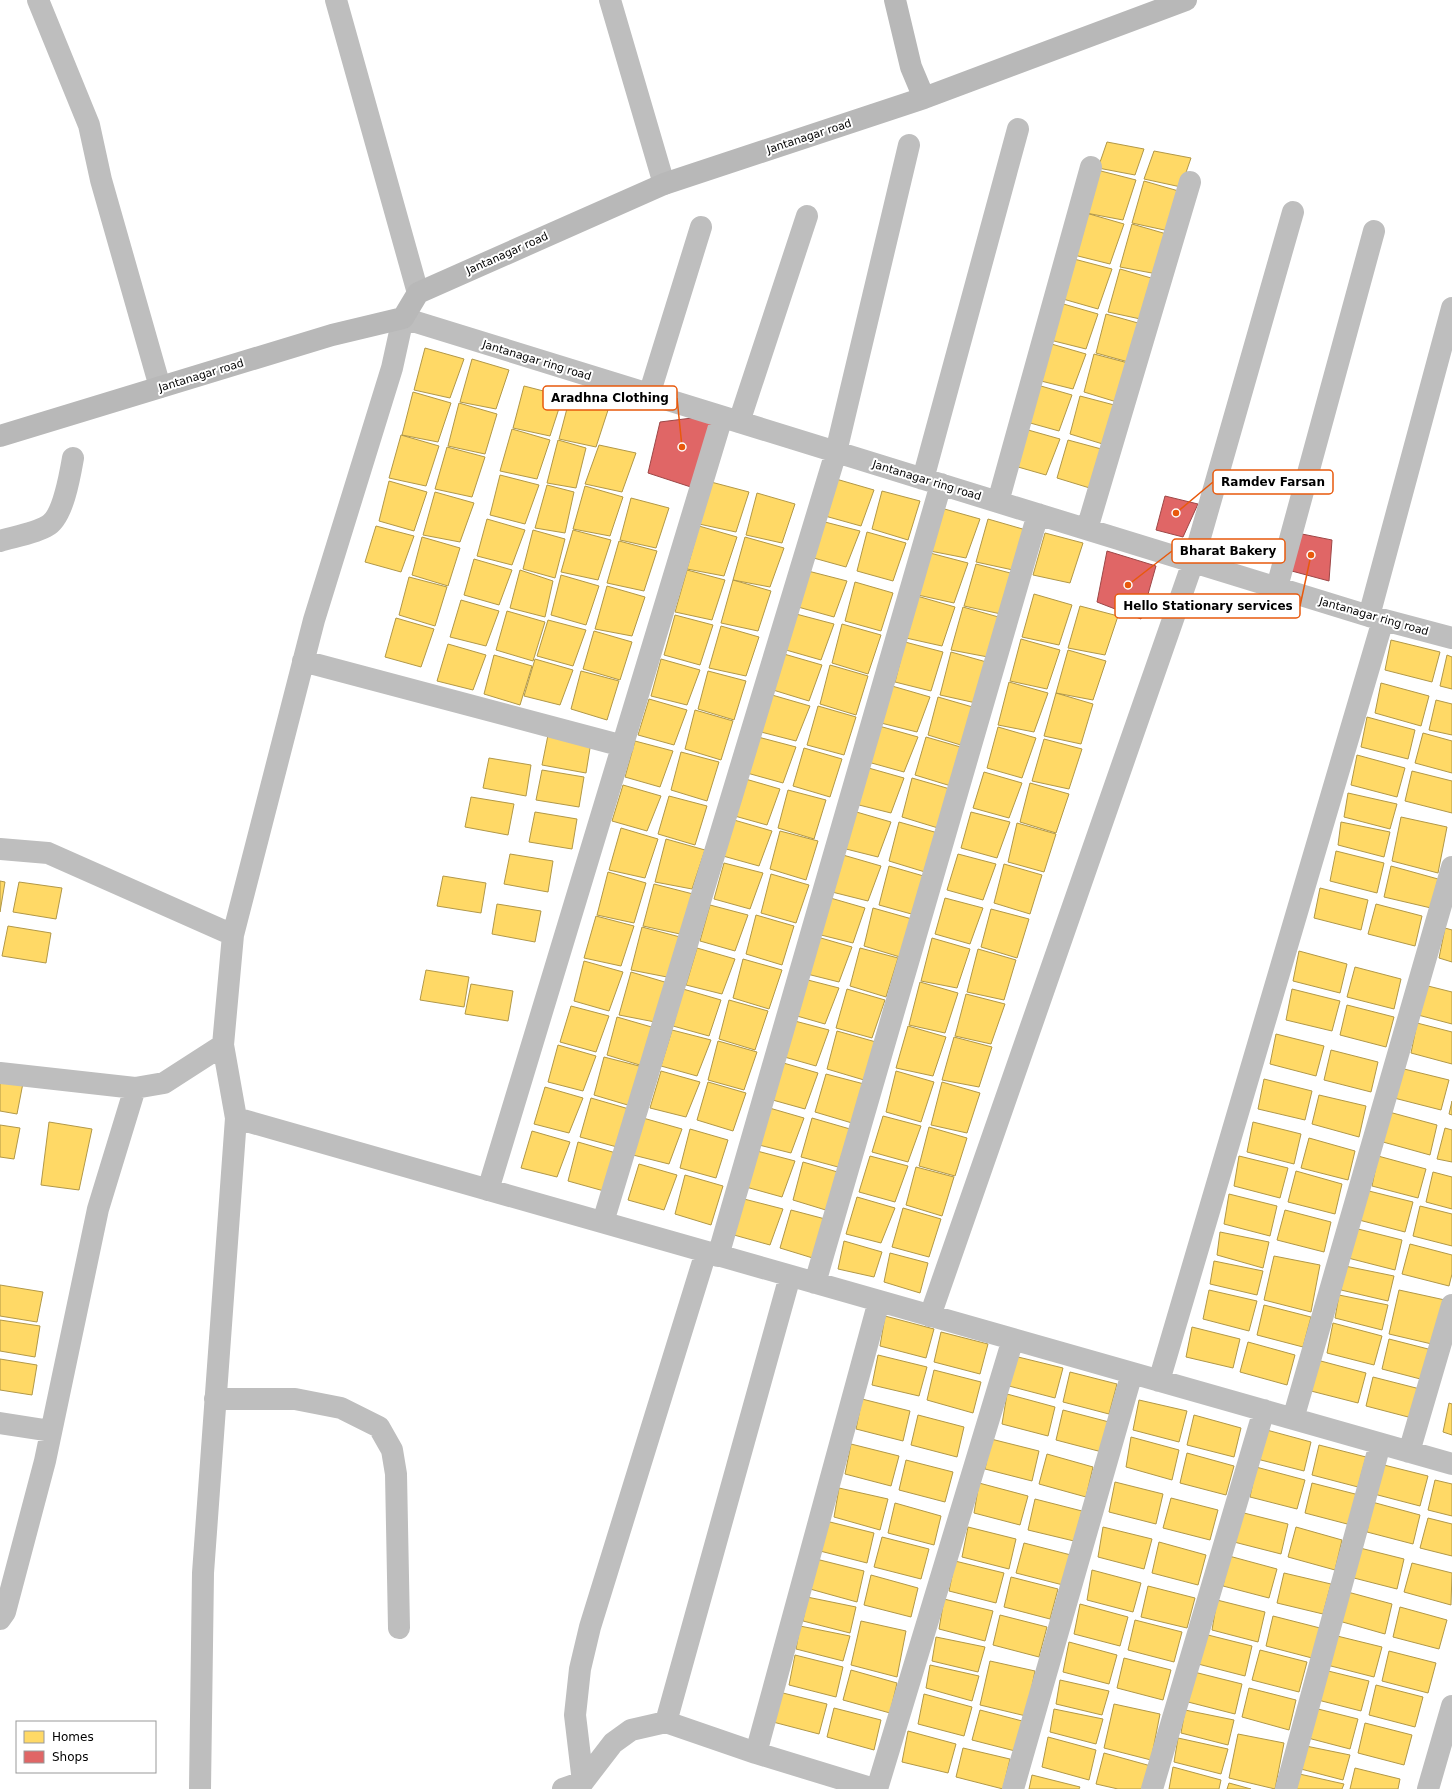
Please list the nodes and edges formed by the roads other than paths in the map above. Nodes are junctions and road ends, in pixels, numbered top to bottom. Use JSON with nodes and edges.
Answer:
{"nodes":[{"id":1,"x":38,"y":0,"type":"edge"},
{"id":2,"x":336,"y":0,"type":"edge"},
{"id":3,"x":610,"y":0,"type":"edge"},
{"id":4,"x":897,"y":0,"type":"edge"},
{"id":5,"x":1186,"y":0,"type":"edge"},
{"id":6,"x":924,"y":98,"type":"junction"},
{"id":7,"x":1018,"y":129,"type":"dead end"},
{"id":8,"x":909,"y":145,"type":"dead end"},
{"id":9,"x":1092,"y":167,"type":"dead end"},
{"id":10,"x":1190,"y":182,"type":"dead end"},
{"id":11,"x":664,"y":184,"type":"junction"},
{"id":12,"x":1293,"y":212,"type":"dead end"},
{"id":13,"x":807,"y":216,"type":"dead end"},
{"id":14,"x":701,"y":227,"type":"dead end"},
{"id":15,"x":1374,"y":231,"type":"dead end"},
{"id":16,"x":418,"y":292,"type":"junction"},
{"id":17,"x":1452,"y":308,"type":"edge"},
{"id":18,"x":403,"y":318,"type":"junction"},
{"id":19,"x":160,"y":387,"type":"junction"},
{"id":20,"x":650,"y":394,"type":"junction"},
{"id":21,"x":731,"y":420,"type":"junction"},
{"id":22,"x":0,"y":436,"type":"edge"},
{"id":23,"x":836,"y":452,"type":"junction"},
{"id":24,"x":73,"y":458,"type":"dead end"},
{"id":25,"x":932,"y":482,"type":"junction"},
{"id":26,"x":998,"y":502,"type":"junction"},
{"id":27,"x":1038,"y":514,"type":"junction"},
{"id":28,"x":1088,"y":529,"type":"junction"},
{"id":29,"x":0,"y":541,"type":"edge"},
{"id":30,"x":1193,"y":562,"type":"junction"},
{"id":31,"x":1277,"y":587,"type":"junction"},
{"id":32,"x":1376,"y":618,"type":"junction"},
{"id":33,"x":1451,"y":635,"type":"edge"},
{"id":34,"x":303,"y":661,"type":"junction"},
{"id":35,"x":623,"y":746,"type":"junction"},
{"id":36,"x":0,"y":849,"type":"edge"},
{"id":37,"x":1452,"y":867,"type":"edge"},
{"id":38,"x":233,"y":935,"type":"junction"},
{"id":39,"x":223,"y":1045,"type":"junction"},
{"id":40,"x":0,"y":1073,"type":"edge"},
{"id":41,"x":135,"y":1088,"type":"junction"},
{"id":42,"x":236,"y":1118,"type":"junction"},
{"id":43,"x":488,"y":1190,"type":"junction"},
{"id":44,"x":603,"y":1222,"type":"junction"},
{"id":45,"x":712,"y":1254,"type":"junction"},
{"id":46,"x":790,"y":1276,"type":"junction"},
{"id":47,"x":815,"y":1283,"type":"junction"},
{"id":48,"x":879,"y":1301,"type":"junction"},
{"id":49,"x":1452,"y":1305,"type":"edge"},
{"id":50,"x":930,"y":1316,"type":"junction"},
{"id":51,"x":1013,"y":1340,"type":"junction"},
{"id":52,"x":1132,"y":1373,"type":"junction"},
{"id":53,"x":1159,"y":1381,"type":"junction"},
{"id":54,"x":215,"y":1399,"type":"junction"},
{"id":55,"x":1264,"y":1410,"type":"junction"},
{"id":56,"x":1293,"y":1419,"type":"junction"},
{"id":57,"x":0,"y":1423,"type":"edge"},
{"id":58,"x":51,"y":1431,"type":"junction"},
{"id":59,"x":1380,"y":1444,"type":"junction"},
{"id":60,"x":1409,"y":1452,"type":"junction"},
{"id":61,"x":1452,"y":1464,"type":"edge"},
{"id":62,"x":0,"y":1618,"type":"edge"},
{"id":63,"x":399,"y":1628,"type":"dead end"},
{"id":64,"x":1452,"y":1706,"type":"edge"},
{"id":65,"x":666,"y":1722,"type":"junction"},
{"id":66,"x":756,"y":1753,"type":"junction"},
{"id":67,"x":583,"y":1782,"type":"junction"},
{"id":68,"x":200,"y":1789,"type":"edge"},
{"id":69,"x":562,"y":1789,"type":"edge"},
{"id":70,"x":874,"y":1789,"type":"edge"},
{"id":71,"x":877,"y":1789,"type":"edge"},
{"id":72,"x":1014,"y":1789,"type":"edge"},
{"id":73,"x":1152,"y":1789,"type":"edge"},
{"id":74,"x":1286,"y":1789,"type":"edge"},
{"id":75,"x":1428,"y":1789,"type":"edge"}],
"edges":[{"from":1,"to":19,"type":"street"},
{"from":2,"to":16,"type":"street"},
{"from":3,"to":11,"type":"street"},
{"from":4,"to":6,"type":"street"},
{"from":5,"to":6,"type":"street","name":"Jantanagar road"},
{"from":6,"to":11,"type":"street","name":"Jantanagar road"},
{"from":7,"to":25,"type":"street"},
{"from":8,"to":23,"type":"street"},
{"from":9,"to":26,"type":"street"},
{"from":10,"to":28,"type":"street"},
{"from":11,"to":16,"type":"street","name":"Jantanagar road"},
{"from":12,"to":30,"type":"street"},
{"from":13,"to":21,"type":"street"},
{"from":14,"to":20,"type":"street"},
{"from":15,"to":31,"type":"street"},
{"from":16,"to":18,"type":"street"},
{"from":17,"to":32,"type":"street"},
{"from":18,"to":19,"type":"street","name":"Jantanagar road"},
{"from":18,"to":20,"type":"street","name":"Jantanagar ring road"},
{"from":18,"to":34,"type":"street"},
{"from":19,"to":22,"type":"street","name":"Jantanagar road"},
{"from":20,"to":21,"type":"street","name":"Jantanagar ring road"},
{"from":21,"to":23,"type":"street","name":"Jantanagar ring road"},
{"from":21,"to":35,"type":"street"},
{"from":23,"to":25,"type":"street","name":"Jantanagar ring road"},
{"from":23,"to":44,"type":"street"},
{"from":24,"to":29,"type":"street"},
{"from":25,"to":26,"type":"street","name":"Jantanagar ring road"},
{"from":25,"to":45,"type":"street"},
{"from":26,"to":27,"type":"street","name":"Jantanagar ring road"},
{"from":27,"to":28,"type":"street","name":"Jantanagar ring road"},
{"from":27,"to":47,"type":"street"},
{"from":28,"to":30,"type":"street","name":"Jantanagar ring road"},
{"from":30,"to":31,"type":"street","name":"Jantanagar ring road"},
{"from":30,"to":50,"type":"street"},
{"from":31,"to":32,"type":"street","name":"Jantanagar ring road"},
{"from":32,"to":33,"type":"street","name":"Jantanagar ring road"},
{"from":32,"to":53,"type":"street"},
{"from":34,"to":35,"type":"street"},
{"from":34,"to":38,"type":"street"},
{"from":35,"to":43,"type":"street"},
{"from":36,"to":38,"type":"street"},
{"from":37,"to":56,"type":"street"},
{"from":38,"to":39,"type":"street"},
{"from":39,"to":41,"type":"street"},
{"from":39,"to":42,"type":"street"},
{"from":40,"to":41,"type":"street"},
{"from":41,"to":58,"type":"street"},
{"from":42,"to":43,"type":"street"},
{"from":42,"to":54,"type":"street"},
{"from":43,"to":44,"type":"street"},
{"from":44,"to":45,"type":"street"},
{"from":45,"to":46,"type":"street"},
{"from":45,"to":67,"type":"street"},
{"from":46,"to":47,"type":"street"},
{"from":46,"to":65,"type":"street"},
{"from":47,"to":48,"type":"street"},
{"from":48,"to":50,"type":"street"},
{"from":48,"to":66,"type":"street"},
{"from":49,"to":60,"type":"street"},
{"from":50,"to":51,"type":"street"},
{"from":51,"to":52,"type":"street"},
{"from":51,"to":71,"type":"street"},
{"from":52,"to":53,"type":"street"},
{"from":52,"to":72,"type":"street"},
{"from":53,"to":55,"type":"street"},
{"from":54,"to":63,"type":"street"},
{"from":54,"to":68,"type":"street"},
{"from":55,"to":56,"type":"street"},
{"from":55,"to":73,"type":"street"},
{"from":56,"to":59,"type":"street"},
{"from":57,"to":58,"type":"street"},
{"from":58,"to":62,"type":"street"},
{"from":59,"to":60,"type":"street"},
{"from":59,"to":74,"type":"street"},
{"from":60,"to":61,"type":"street"},
{"from":64,"to":75,"type":"street"},
{"from":65,"to":66,"type":"street"},
{"from":65,"to":67,"type":"street"},
{"from":66,"to":70,"type":"street"},
{"from":67,"to":69,"type":"street"}]}
